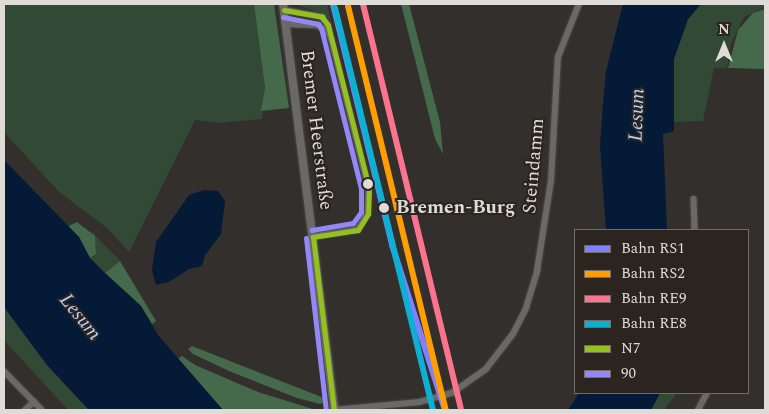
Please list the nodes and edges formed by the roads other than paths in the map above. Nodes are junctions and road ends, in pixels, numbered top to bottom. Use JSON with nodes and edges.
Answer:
{"nodes":[{"id":1,"x":579,"y":4,"type":"edge"},
{"id":2,"x":283,"y":7,"type":"edge"},
{"id":3,"x":285,"y":24,"type":"junction"},
{"id":4,"x":331,"y":38,"type":"junction"},
{"id":5,"x":694,"y":199,"type":"dead end"},
{"id":6,"x":695,"y":229,"type":"edge"},
{"id":7,"x":314,"y":237,"type":"junction"},
{"id":8,"x":4,"y":371,"type":"edge"},
{"id":9,"x":706,"y":394,"type":"edge"},
{"id":10,"x":34,"y":402,"type":"junction"},
{"id":11,"x":25,"y":410,"type":"edge"},
{"id":12,"x":42,"y":410,"type":"edge"},
{"id":13,"x":334,"y":410,"type":"edge"},
{"id":14,"x":698,"y":410,"type":"edge"}],
"edges":[{"from":1,"to":13,"type":"street","name":"Steindamm"},
{"from":2,"to":3,"type":"main road","name":"Bremer Heerstraße"},
{"from":2,"to":4,"type":"street"},
{"from":3,"to":4,"type":"street"},
{"from":3,"to":7,"type":"main road","name":"Bremer Heerstraße"},
{"from":4,"to":7,"type":"street"},
{"from":5,"to":6,"type":"street"},
{"from":7,"to":13,"type":"main road","name":"Bremer Heerstraße"},
{"from":8,"to":10,"type":"street"},
{"from":9,"to":14,"type":"street"},
{"from":10,"to":11,"type":"street"},
{"from":10,"to":12,"type":"street"}]}
